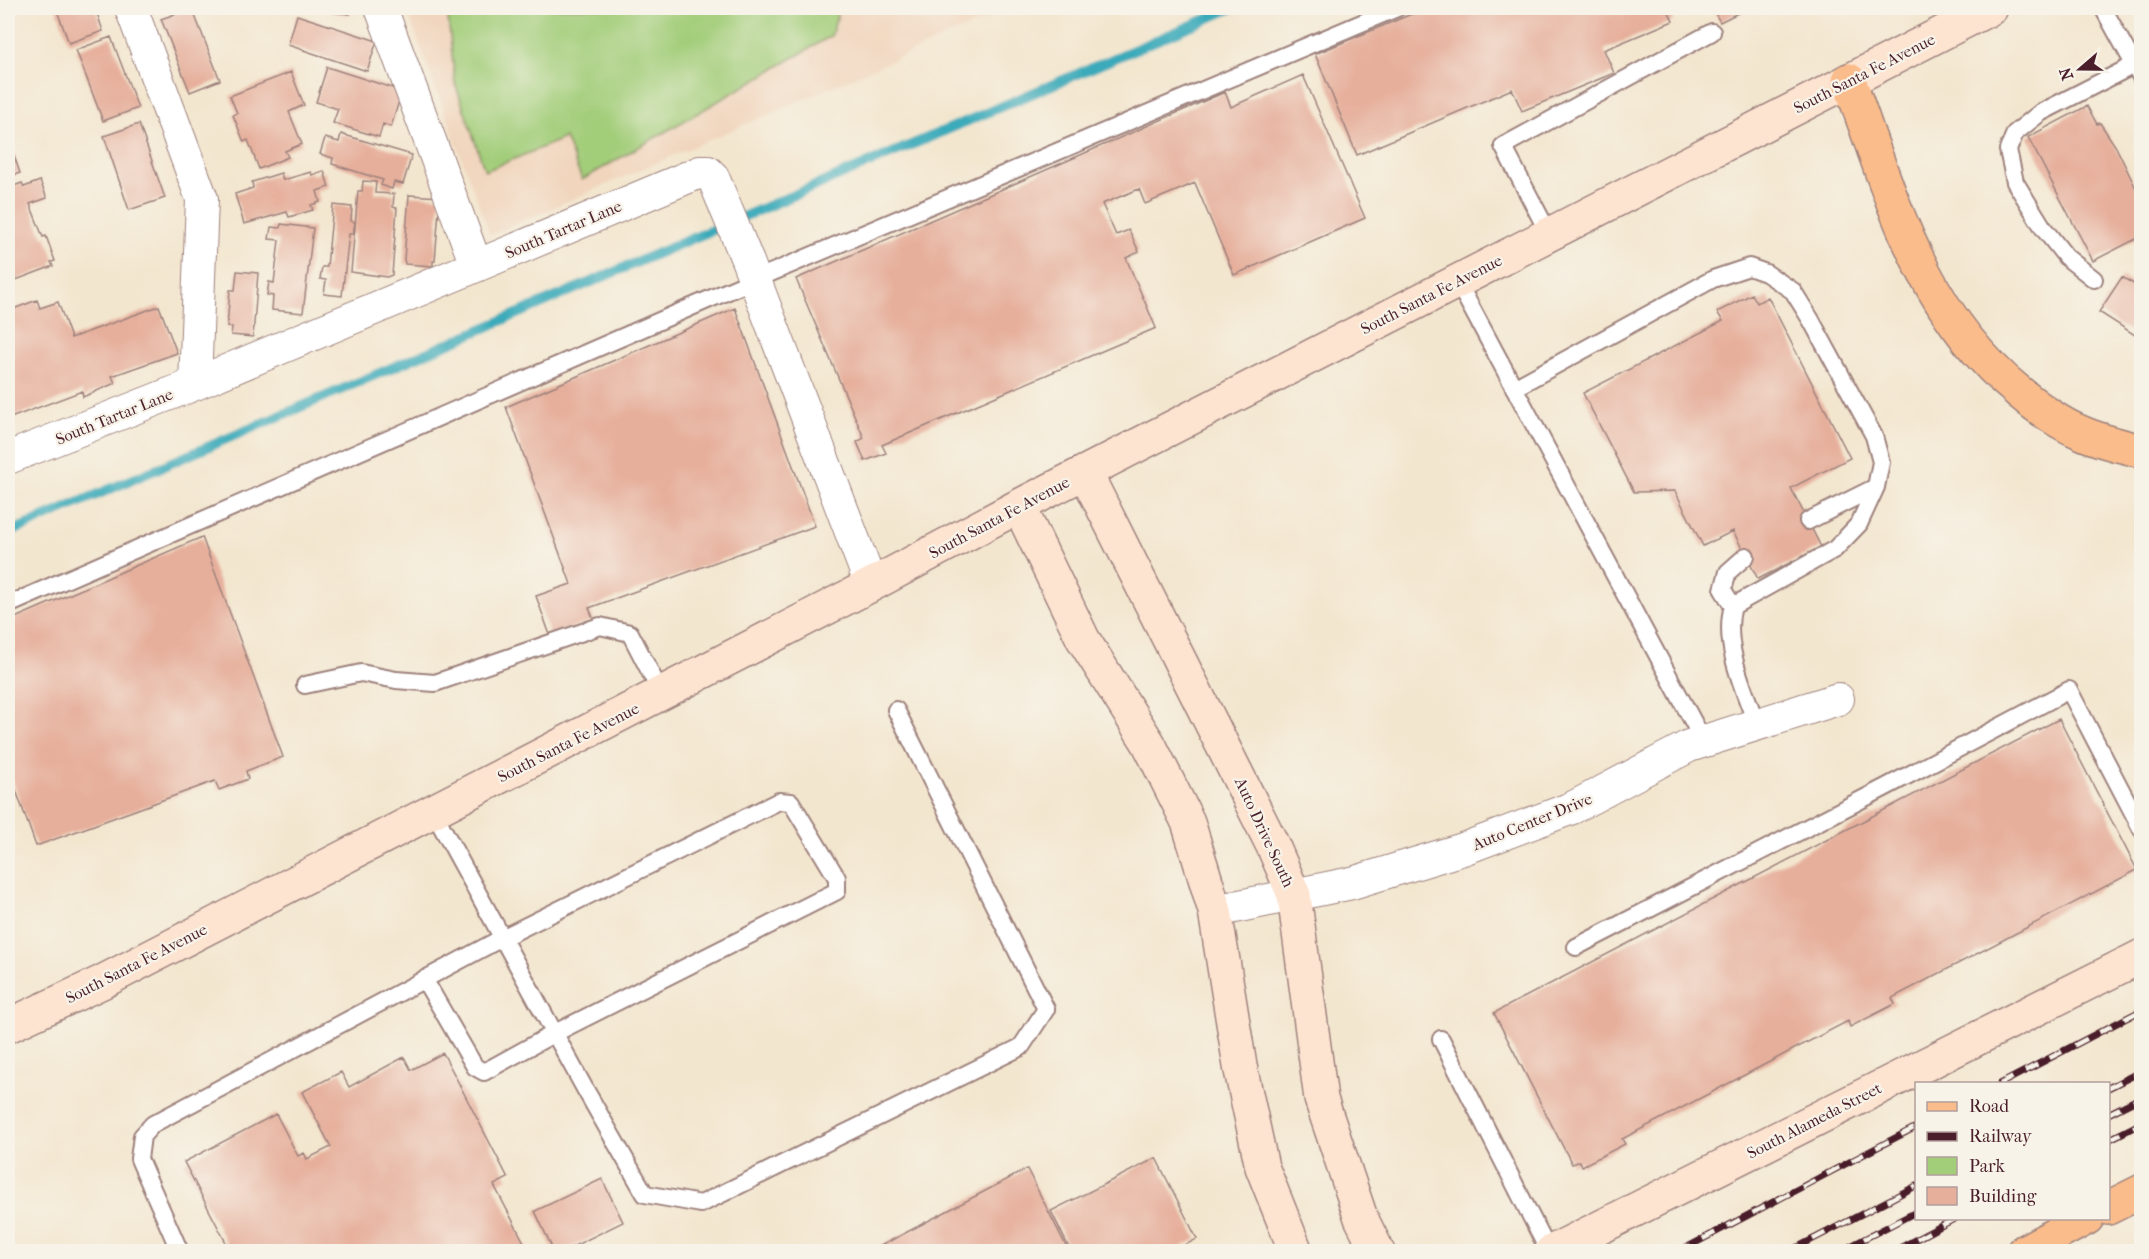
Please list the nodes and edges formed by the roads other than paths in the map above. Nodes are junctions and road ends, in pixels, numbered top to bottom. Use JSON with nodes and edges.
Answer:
{"nodes":[{"id":1,"x":131,"y":8,"type":"edge"},
{"id":2,"x":381,"y":8,"type":"edge"},
{"id":3,"x":1397,"y":8,"type":"edge"},
{"id":4,"x":1991,"y":8,"type":"edge"},
{"id":5,"x":2103,"y":8,"type":"edge"},
{"id":6,"x":1712,"y":32,"type":"dead end"},
{"id":7,"x":2138,"y":72,"type":"edge"},
{"id":8,"x":1849,"y":80,"type":"junction"},
{"id":9,"x":1549,"y":234,"type":"junction"},
{"id":10,"x":476,"y":264,"type":"junction"},
{"id":11,"x":752,"y":271,"type":"junction"},
{"id":12,"x":2094,"y":279,"type":"dead end"},
{"id":13,"x":1456,"y":281,"type":"junction"},
{"id":14,"x":195,"y":384,"type":"junction"},
{"id":15,"x":1514,"y":388,"type":"junction"},
{"id":16,"x":2142,"y":451,"type":"edge"},
{"id":17,"x":8,"y":458,"type":"edge"},
{"id":18,"x":1085,"y":472,"type":"junction"},
{"id":19,"x":1876,"y":488,"type":"junction"},
{"id":20,"x":1019,"y":506,"type":"junction"},
{"id":21,"x":1808,"y":521,"type":"dead end"},
{"id":22,"x":1746,"y":556,"type":"dead end"},
{"id":23,"x":871,"y":585,"type":"junction"},
{"id":24,"x":8,"y":605,"type":"edge"},
{"id":25,"x":1733,"y":606,"type":"junction"},
{"id":26,"x":305,"y":685,"type":"dead end"},
{"id":27,"x":662,"y":693,"type":"junction"},
{"id":28,"x":1838,"y":699,"type":"dead end"},
{"id":29,"x":896,"y":710,"type":"dead end"},
{"id":30,"x":1757,"y":725,"type":"junction"},
{"id":31,"x":1704,"y":742,"type":"junction"},
{"id":32,"x":433,"y":811,"type":"junction"},
{"id":33,"x":2142,"y":830,"type":"edge"},
{"id":34,"x":1294,"y":895,"type":"junction"},
{"id":35,"x":1215,"y":911,"type":"junction"},
{"id":36,"x":502,"y":938,"type":"junction"},
{"id":37,"x":1576,"y":947,"type":"dead end"},
{"id":38,"x":2142,"y":956,"type":"edge"},
{"id":39,"x":424,"y":979,"type":"junction"},
{"id":40,"x":8,"y":1026,"type":"edge"},
{"id":41,"x":555,"y":1033,"type":"junction"},
{"id":42,"x":1441,"y":1039,"type":"dead end"},
{"id":43,"x":2142,"y":1191,"type":"edge"},
{"id":44,"x":2110,"y":1207,"type":"edge"},
{"id":45,"x":2079,"y":1233,"type":"edge"},
{"id":46,"x":180,"y":1251,"type":"edge"},
{"id":47,"x":1296,"y":1251,"type":"edge"},
{"id":48,"x":1378,"y":1251,"type":"edge"},
{"id":49,"x":1550,"y":1251,"type":"edge"},
{"id":50,"x":2023,"y":1251,"type":"edge"}],
"edges":[{"from":1,"to":14,"type":"street"},
{"from":2,"to":10,"type":"street"},
{"from":3,"to":11,"type":"lane"},
{"from":4,"to":8,"type":"street","name":"South Santa Fe Avenue"},
{"from":5,"to":7,"type":"lane"},
{"from":6,"to":9,"type":"lane"},
{"from":7,"to":12,"type":"lane"},
{"from":8,"to":9,"type":"street","name":"South Santa Fe Avenue"},
{"from":8,"to":16,"type":"main road"},
{"from":9,"to":13,"type":"street","name":"South Santa Fe Avenue"},
{"from":10,"to":11,"type":"street","name":"South Tartar Lane"},
{"from":10,"to":14,"type":"street","name":"South Tartar Lane"},
{"from":11,"to":23,"type":"street","name":"South Tartar Lane"},
{"from":11,"to":24,"type":"lane"},
{"from":13,"to":15,"type":"lane"},
{"from":13,"to":18,"type":"street","name":"South Santa Fe Avenue"},
{"from":14,"to":17,"type":"street","name":"South Tartar Lane"},
{"from":15,"to":19,"type":"lane"},
{"from":15,"to":31,"type":"lane"},
{"from":18,"to":20,"type":"street","name":"South Santa Fe Avenue"},
{"from":18,"to":34,"type":"street","name":"Auto Drive South"},
{"from":19,"to":21,"type":"lane"},
{"from":19,"to":25,"type":"lane"},
{"from":20,"to":23,"type":"street","name":"South Santa Fe Avenue"},
{"from":20,"to":35,"type":"street"},
{"from":22,"to":25,"type":"lane"},
{"from":23,"to":27,"type":"street","name":"South Santa Fe Avenue"},
{"from":25,"to":30,"type":"lane"},
{"from":26,"to":27,"type":"lane"},
{"from":27,"to":32,"type":"street","name":"South Santa Fe Avenue"},
{"from":28,"to":30,"type":"street","name":"Auto Center Drive"},
{"from":29,"to":41,"type":"lane"},
{"from":30,"to":31,"type":"street","name":"Auto Center Drive"},
{"from":31,"to":34,"type":"street","name":"Auto Center Drive"},
{"from":32,"to":36,"type":"lane"},
{"from":32,"to":40,"type":"street","name":"South Santa Fe Avenue"},
{"from":33,"to":37,"type":"lane"},
{"from":34,"to":35,"type":"street","name":"Auto Center Drive"},
{"from":34,"to":48,"type":"street","name":"Auto Drive South"},
{"from":35,"to":47,"type":"street"},
{"from":36,"to":39,"type":"lane"},
{"from":36,"to":41,"type":"lane"},
{"from":36,"to":41,"type":"lane"},
{"from":38,"to":49,"type":"street","name":"South Alameda Street"},
{"from":39,"to":41,"type":"lane"},
{"from":39,"to":46,"type":"lane"},
{"from":42,"to":49,"type":"lane"},
{"from":43,"to":44,"type":"main road"},
{"from":45,"to":50,"type":"main road"}]}
